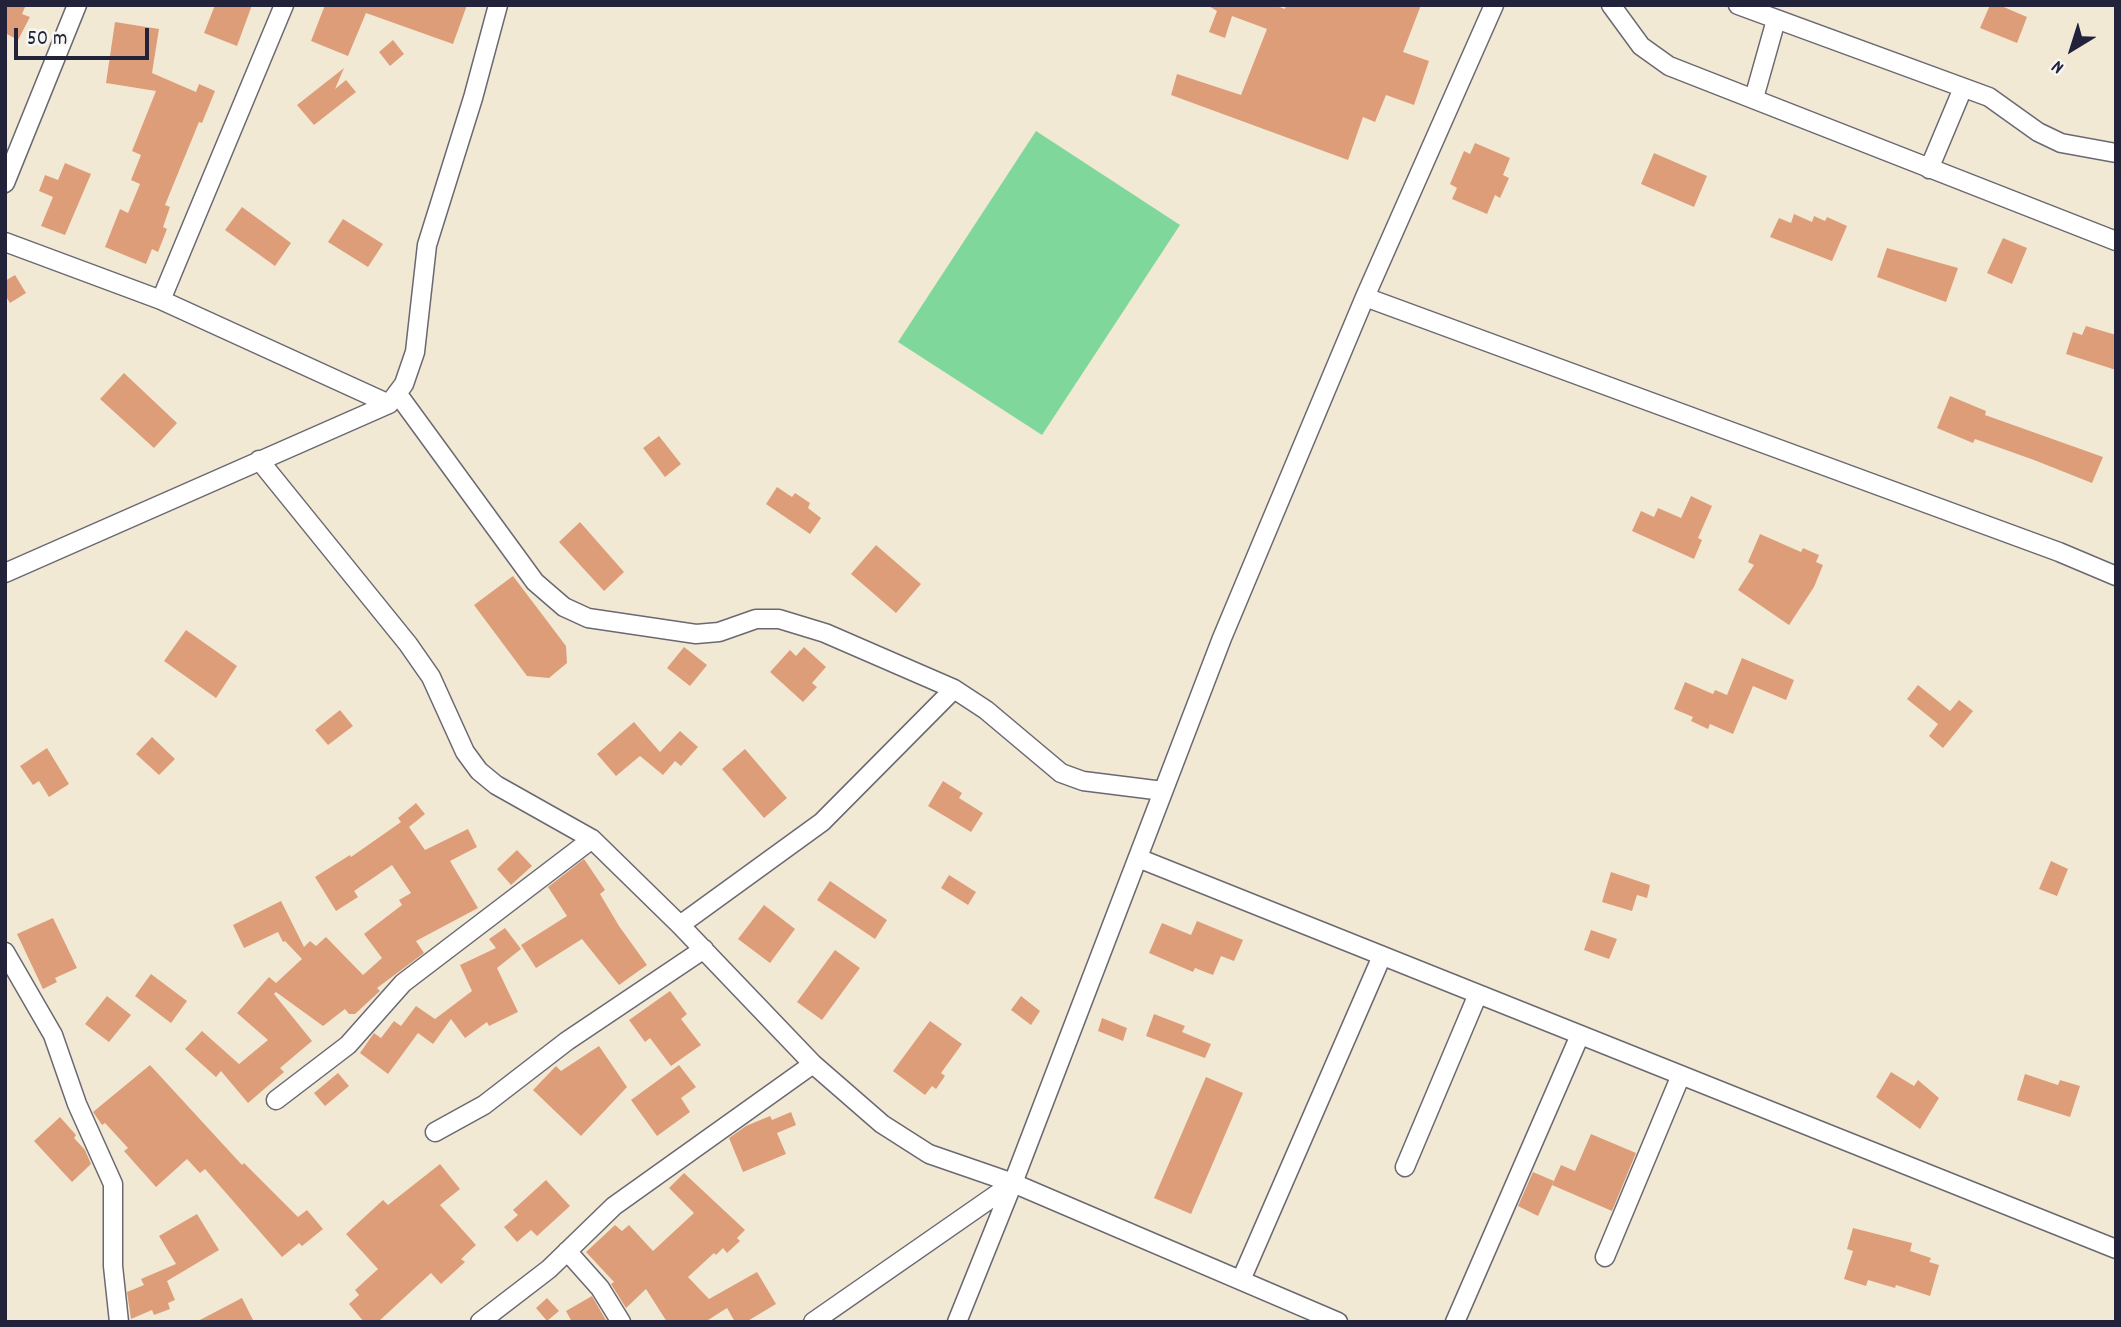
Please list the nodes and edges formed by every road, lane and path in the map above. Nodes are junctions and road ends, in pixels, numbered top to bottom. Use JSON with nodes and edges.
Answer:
{"nodes":[{"id":1,"x":77,"y":5,"type":"edge"},
{"id":2,"x":285,"y":5,"type":"edge"},
{"id":3,"x":498,"y":5,"type":"edge"},
{"id":4,"x":1494,"y":5,"type":"edge"},
{"id":5,"x":1611,"y":5,"type":"edge"},
{"id":6,"x":1738,"y":5,"type":"edge"},
{"id":7,"x":1776,"y":20,"type":"junction"},
{"id":8,"x":1964,"y":88,"type":"junction"},
{"id":9,"x":1754,"y":98,"type":"junction"},
{"id":10,"x":2116,"y":153,"type":"edge"},
{"id":11,"x":1929,"y":169,"type":"junction"},
{"id":12,"x":5,"y":183,"type":"edge"},
{"id":13,"x":2116,"y":241,"type":"edge"},
{"id":14,"x":5,"y":242,"type":"edge"},
{"id":15,"x":1366,"y":297,"type":"junction"},
{"id":16,"x":161,"y":300,"type":"junction"},
{"id":17,"x":393,"y":398,"type":"junction"},
{"id":18,"x":259,"y":460,"type":"junction"},
{"id":19,"x":9,"y":567,"type":"edge"},
{"id":20,"x":2116,"y":576,"type":"edge"},
{"id":21,"x":954,"y":689,"type":"junction"},
{"id":22,"x":1163,"y":791,"type":"junction"},
{"id":23,"x":592,"y":839,"type":"junction"},
{"id":24,"x":1138,"y":858,"type":"junction"},
{"id":25,"x":680,"y":925,"type":"junction"},
{"id":26,"x":704,"y":950,"type":"junction"},
{"id":27,"x":5,"y":952,"type":"edge"},
{"id":28,"x":1382,"y":956,"type":"junction"},
{"id":29,"x":1478,"y":994,"type":"junction"},
{"id":30,"x":1580,"y":1035,"type":"junction"},
{"id":31,"x":813,"y":1064,"type":"junction"},
{"id":32,"x":1681,"y":1075,"type":"junction"},
{"id":33,"x":276,"y":1100,"type":"dead end"},
{"id":34,"x":435,"y":1132,"type":"dead end"},
{"id":35,"x":1405,"y":1167,"type":"dead end"},
{"id":36,"x":1013,"y":1183,"type":"junction"},
{"id":37,"x":2116,"y":1249,"type":"edge"},
{"id":38,"x":567,"y":1251,"type":"junction"},
{"id":39,"x":1605,"y":1257,"type":"dead end"},
{"id":40,"x":1241,"y":1280,"type":"junction"},
{"id":41,"x":119,"y":1322,"type":"edge"},
{"id":42,"x":480,"y":1322,"type":"edge"},
{"id":43,"x":621,"y":1322,"type":"edge"},
{"id":44,"x":813,"y":1322,"type":"edge"},
{"id":45,"x":957,"y":1322,"type":"edge"},
{"id":46,"x":1338,"y":1322,"type":"edge"},
{"id":47,"x":1455,"y":1322,"type":"edge"}],
"edges":[{"from":1,"to":12,"type":"street"},
{"from":2,"to":16,"type":"street"},
{"from":3,"to":17,"type":"street"},
{"from":4,"to":15,"type":"street"},
{"from":5,"to":9,"type":"street"},
{"from":6,"to":7,"type":"street"},
{"from":7,"to":8,"type":"street"},
{"from":7,"to":9,"type":"street"},
{"from":8,"to":10,"type":"street"},
{"from":8,"to":11,"type":"street"},
{"from":9,"to":11,"type":"street"},
{"from":11,"to":13,"type":"street"},
{"from":14,"to":16,"type":"street"},
{"from":15,"to":20,"type":"street"},
{"from":15,"to":22,"type":"street"},
{"from":16,"to":17,"type":"street"},
{"from":17,"to":18,"type":"street"},
{"from":17,"to":21,"type":"street"},
{"from":18,"to":19,"type":"street"},
{"from":18,"to":23,"type":"street"},
{"from":21,"to":22,"type":"street"},
{"from":21,"to":25,"type":"street"},
{"from":22,"to":24,"type":"street"},
{"from":23,"to":25,"type":"street"},
{"from":23,"to":33,"type":"street"},
{"from":24,"to":28,"type":"street"},
{"from":24,"to":36,"type":"street"},
{"from":25,"to":26,"type":"street"},
{"from":26,"to":31,"type":"street"},
{"from":26,"to":34,"type":"street"},
{"from":27,"to":41,"type":"street"},
{"from":28,"to":29,"type":"street"},
{"from":28,"to":40,"type":"street"},
{"from":29,"to":30,"type":"street"},
{"from":29,"to":35,"type":"street"},
{"from":30,"to":32,"type":"street"},
{"from":30,"to":47,"type":"street"},
{"from":31,"to":36,"type":"street"},
{"from":31,"to":38,"type":"street"},
{"from":32,"to":37,"type":"street"},
{"from":32,"to":39,"type":"street"},
{"from":36,"to":40,"type":"street"},
{"from":36,"to":44,"type":"street"},
{"from":36,"to":45,"type":"street"},
{"from":38,"to":42,"type":"street"},
{"from":38,"to":43,"type":"street"},
{"from":40,"to":46,"type":"street"}]}
